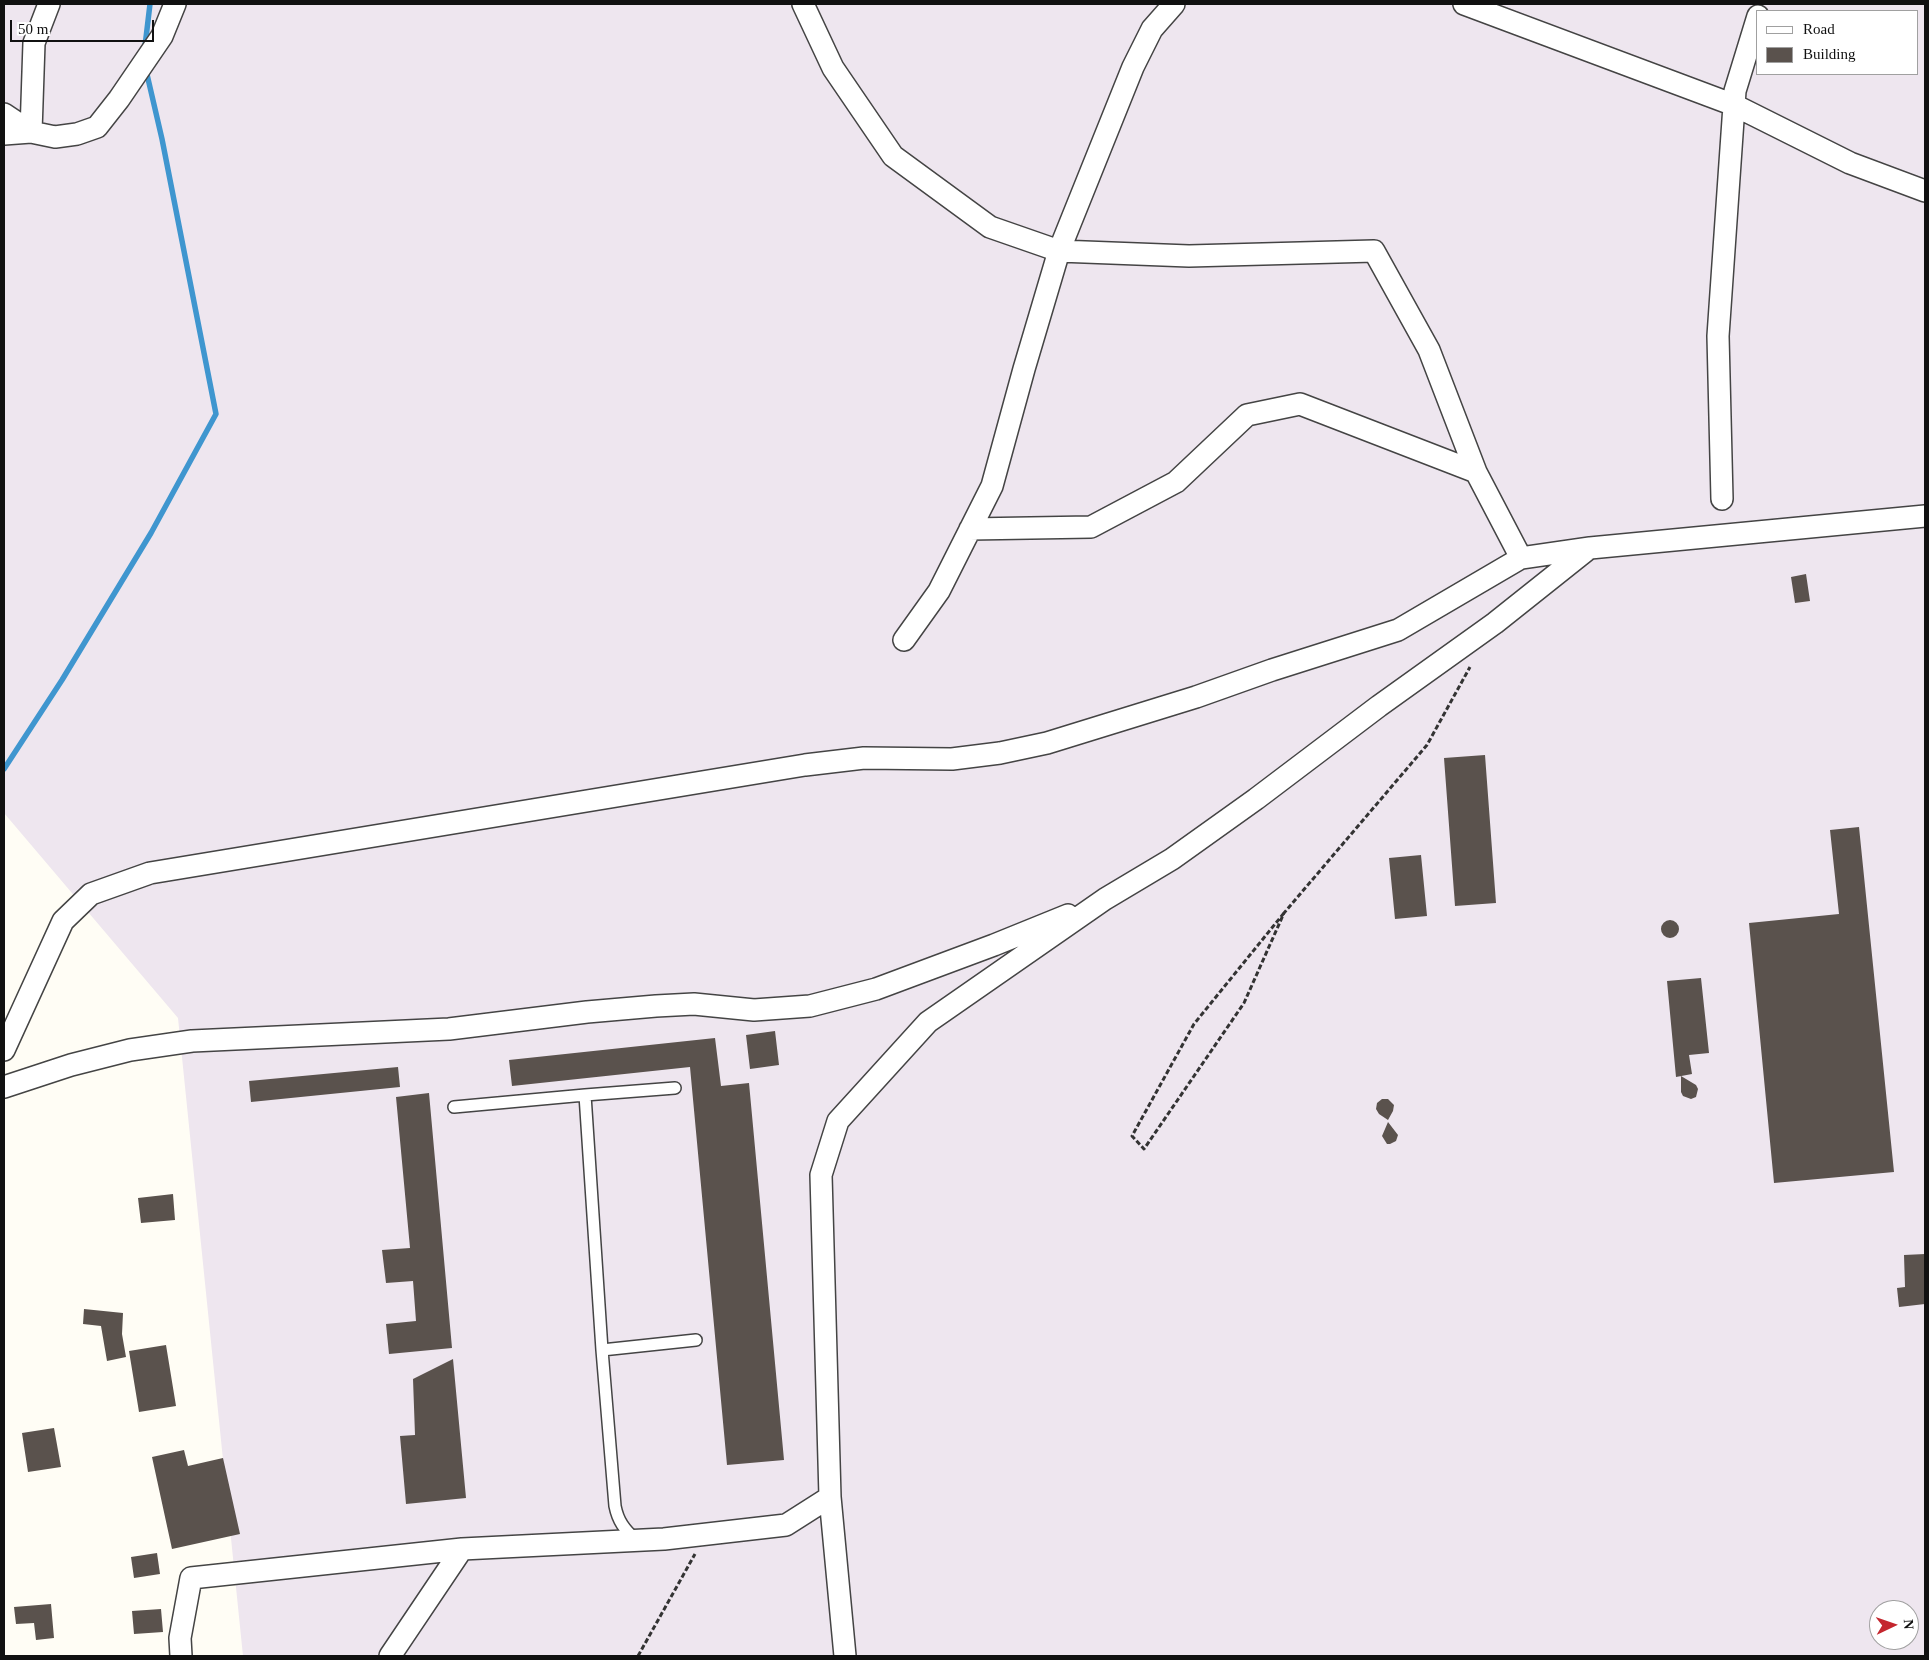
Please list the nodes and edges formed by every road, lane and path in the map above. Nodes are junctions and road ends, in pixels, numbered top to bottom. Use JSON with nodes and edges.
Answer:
{"nodes":[{"id":1,"x":49,"y":4,"type":"edge"},
{"id":2,"x":175,"y":4,"type":"edge"},
{"id":3,"x":803,"y":4,"type":"edge"},
{"id":4,"x":1174,"y":4,"type":"edge"},
{"id":5,"x":1464,"y":4,"type":"edge"},
{"id":6,"x":1756,"y":23,"type":"edge"},
{"id":7,"x":1734,"y":105,"type":"junction"},
{"id":8,"x":4,"y":114,"type":"edge"},
{"id":9,"x":31,"y":132,"type":"junction"},
{"id":10,"x":4,"y":134,"type":"edge"},
{"id":11,"x":1925,"y":191,"type":"edge"},
{"id":12,"x":1059,"y":251,"type":"junction"},
{"id":13,"x":1476,"y":472,"type":"junction"},
{"id":14,"x":1722,"y":499,"type":"dead end"},
{"id":15,"x":1925,"y":516,"type":"edge"},
{"id":16,"x":970,"y":529,"type":"junction"},
{"id":17,"x":1590,"y":548,"type":"junction"},
{"id":18,"x":1521,"y":558,"type":"junction"},
{"id":19,"x":904,"y":640,"type":"dead end"},
{"id":20,"x":1470,"y":666,"type":"dead end"},
{"id":21,"x":1105,"y":900,"type":"junction"},
{"id":22,"x":1284,"y":913,"type":"junction"},
{"id":23,"x":4,"y":1050,"type":"edge"},
{"id":24,"x":4,"y":1087,"type":"edge"},
{"id":25,"x":675,"y":1088,"type":"dead end"},
{"id":26,"x":585,"y":1095,"type":"junction"},
{"id":27,"x":454,"y":1107,"type":"dead end"},
{"id":28,"x":696,"y":1340,"type":"dead end"},
{"id":29,"x":602,"y":1350,"type":"junction"},
{"id":30,"x":830,"y":1497,"type":"junction"},
{"id":31,"x":706,"y":1534,"type":"junction"},
{"id":32,"x":637,"y":1540,"type":"junction"},
{"id":33,"x":462,"y":1549,"type":"junction"},
{"id":34,"x":181,"y":1656,"type":"edge"},
{"id":35,"x":390,"y":1656,"type":"edge"},
{"id":36,"x":638,"y":1656,"type":"edge"},
{"id":37,"x":845,"y":1656,"type":"edge"}],
"edges":[{"from":1,"to":9,"type":"street"},
{"from":2,"to":9,"type":"street"},
{"from":3,"to":12,"type":"street"},
{"from":4,"to":12,"type":"street"},
{"from":5,"to":7,"type":"street"},
{"from":6,"to":7,"type":"street"},
{"from":7,"to":11,"type":"street"},
{"from":7,"to":14,"type":"street"},
{"from":8,"to":9,"type":"street"},
{"from":9,"to":10,"type":"street"},
{"from":12,"to":13,"type":"street"},
{"from":12,"to":16,"type":"street"},
{"from":13,"to":16,"type":"street"},
{"from":13,"to":18,"type":"street"},
{"from":15,"to":17,"type":"street"},
{"from":16,"to":19,"type":"street"},
{"from":17,"to":18,"type":"street"},
{"from":17,"to":21,"type":"street"},
{"from":18,"to":23,"type":"street"},
{"from":20,"to":22,"type":"path"},
{"from":21,"to":24,"type":"street"},
{"from":21,"to":30,"type":"street"},
{"from":22,"to":22,"type":"path"},
{"from":25,"to":26,"type":"lane"},
{"from":26,"to":27,"type":"lane"},
{"from":26,"to":29,"type":"lane"},
{"from":28,"to":29,"type":"lane"},
{"from":29,"to":32,"type":"lane"},
{"from":30,"to":31,"type":"street"},
{"from":30,"to":37,"type":"street"},
{"from":31,"to":32,"type":"street"},
{"from":31,"to":36,"type":"path"},
{"from":32,"to":33,"type":"street"},
{"from":33,"to":34,"type":"street"},
{"from":33,"to":35,"type":"street"}]}
